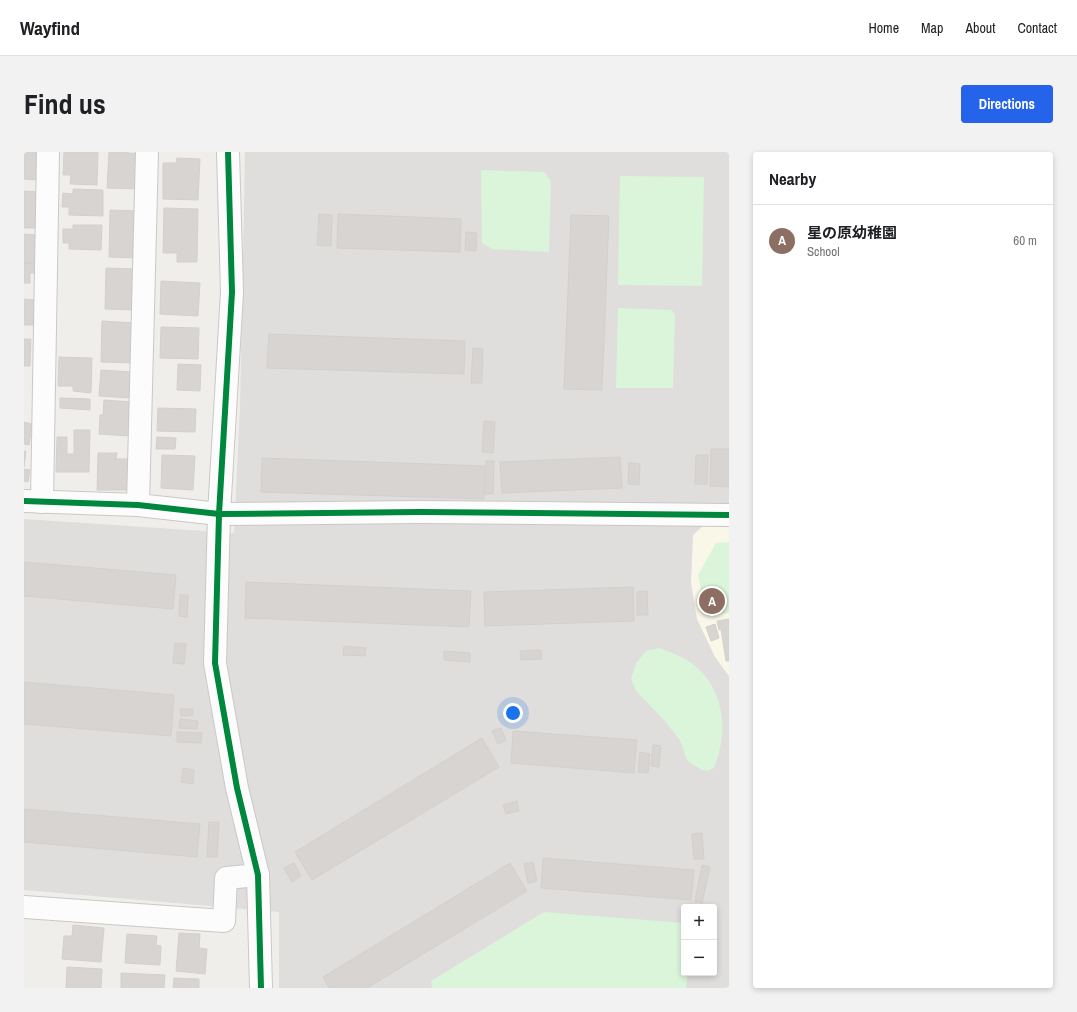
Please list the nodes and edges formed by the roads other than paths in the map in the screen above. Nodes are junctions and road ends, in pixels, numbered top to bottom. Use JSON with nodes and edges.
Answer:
{"nodes":[{"id":1,"x":48,"y":152,"type":"edge"},
{"id":2,"x":147,"y":152,"type":"edge"},
{"id":3,"x":228,"y":152,"type":"edge"},
{"id":4,"x":33,"y":502,"type":"edge"},
{"id":5,"x":138,"y":505,"type":"junction"},
{"id":6,"x":219,"y":514,"type":"junction"},
{"id":7,"x":729,"y":515,"type":"edge"},
{"id":8,"x":258,"y":875,"type":"junction"},
{"id":9,"x":24,"y":908,"type":"edge"},
{"id":10,"x":261,"y":988,"type":"edge"}],
"edges":[{"from":1,"to":4,"type":"street"},
{"from":2,"to":5,"type":"street"},
{"from":3,"to":6,"type":"street"},
{"from":4,"to":5,"type":"street"},
{"from":5,"to":6,"type":"street"},
{"from":6,"to":7,"type":"street"},
{"from":6,"to":8,"type":"street"},
{"from":8,"to":9,"type":"street"},
{"from":8,"to":10,"type":"street"}]}
